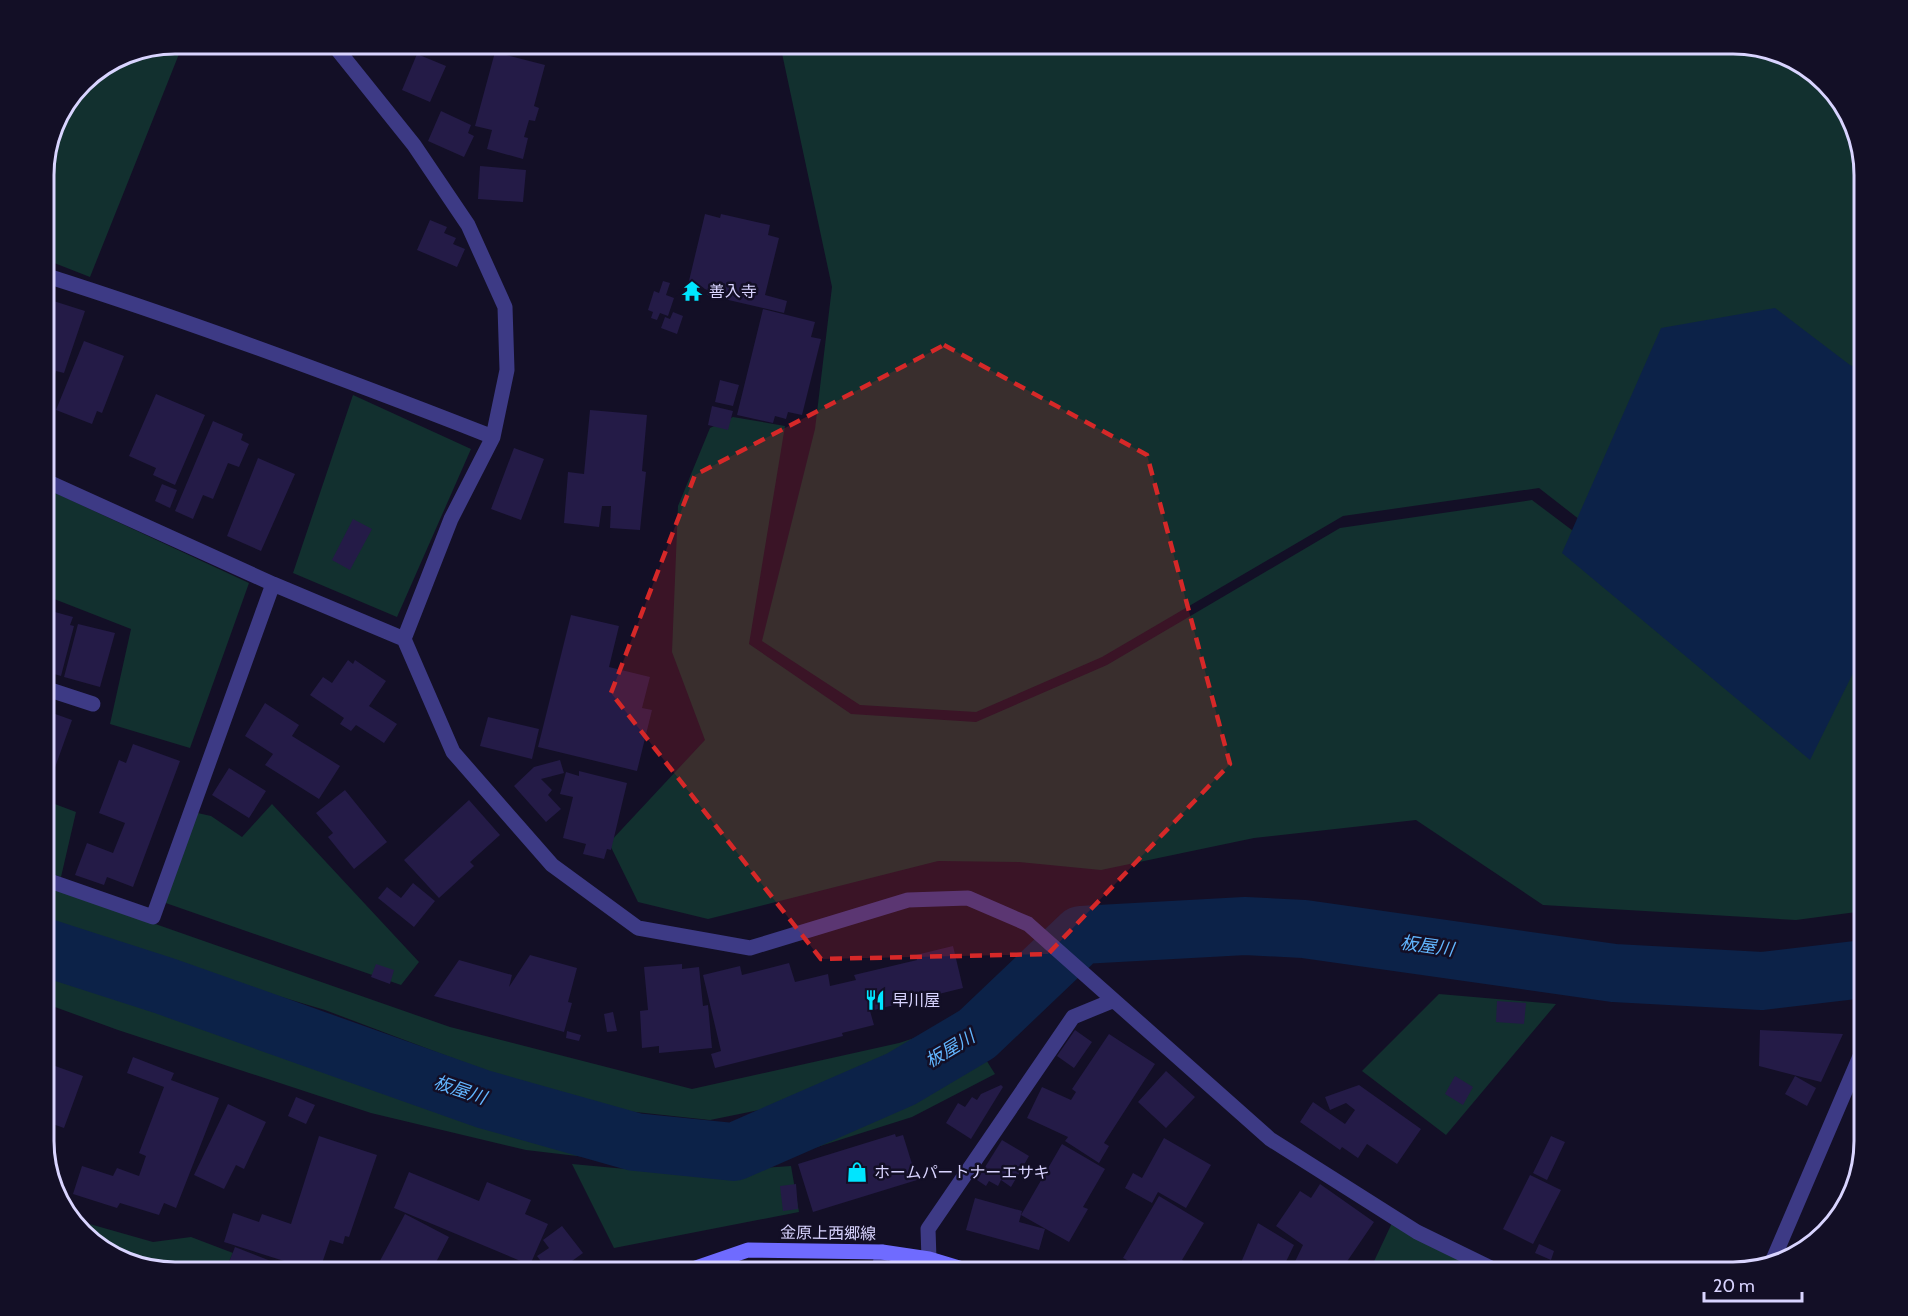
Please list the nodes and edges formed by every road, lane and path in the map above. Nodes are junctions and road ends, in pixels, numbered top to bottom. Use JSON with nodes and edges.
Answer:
{"nodes":[{"id":1,"x":341,"y":54,"type":"edge"},
{"id":2,"x":54,"y":278,"type":"edge"},
{"id":3,"x":493,"y":437,"type":"junction"},
{"id":4,"x":54,"y":485,"type":"edge"},
{"id":5,"x":273,"y":584,"type":"junction"},
{"id":6,"x":404,"y":639,"type":"junction"},
{"id":7,"x":54,"y":691,"type":"edge"},
{"id":8,"x":93,"y":704,"type":"dead end"},
{"id":9,"x":54,"y":882,"type":"edge"},
{"id":10,"x":1107,"y":995,"type":"junction"},
{"id":11,"x":1854,"y":1070,"type":"edge"},
{"id":12,"x":882,"y":1252,"type":"junction"},
{"id":13,"x":1775,"y":1254,"type":"edge"},
{"id":14,"x":928,"y":1259,"type":"junction"},
{"id":15,"x":713,"y":1262,"type":"edge"},
{"id":16,"x":880,"y":1262,"type":"edge"},
{"id":17,"x":938,"y":1262,"type":"edge"},
{"id":18,"x":1478,"y":1262,"type":"edge"}],
"edges":[{"from":1,"to":3,"type":"street"},
{"from":2,"to":3,"type":"street"},
{"from":3,"to":6,"type":"street"},
{"from":4,"to":5,"type":"street"},
{"from":5,"to":6,"type":"street"},
{"from":5,"to":9,"type":"street"},
{"from":6,"to":10,"type":"street"},
{"from":7,"to":8,"type":"street"},
{"from":10,"to":14,"type":"street"},
{"from":10,"to":18,"type":"street"},
{"from":11,"to":13,"type":"street"},
{"from":12,"to":14,"type":"main road","name":"金原上西郷線"},
{"from":12,"to":15,"type":"main road","name":"金原上西郷線"},
{"from":12,"to":16,"type":"street"},
{"from":14,"to":17,"type":"main road","name":"金原上西郷線"}]}
